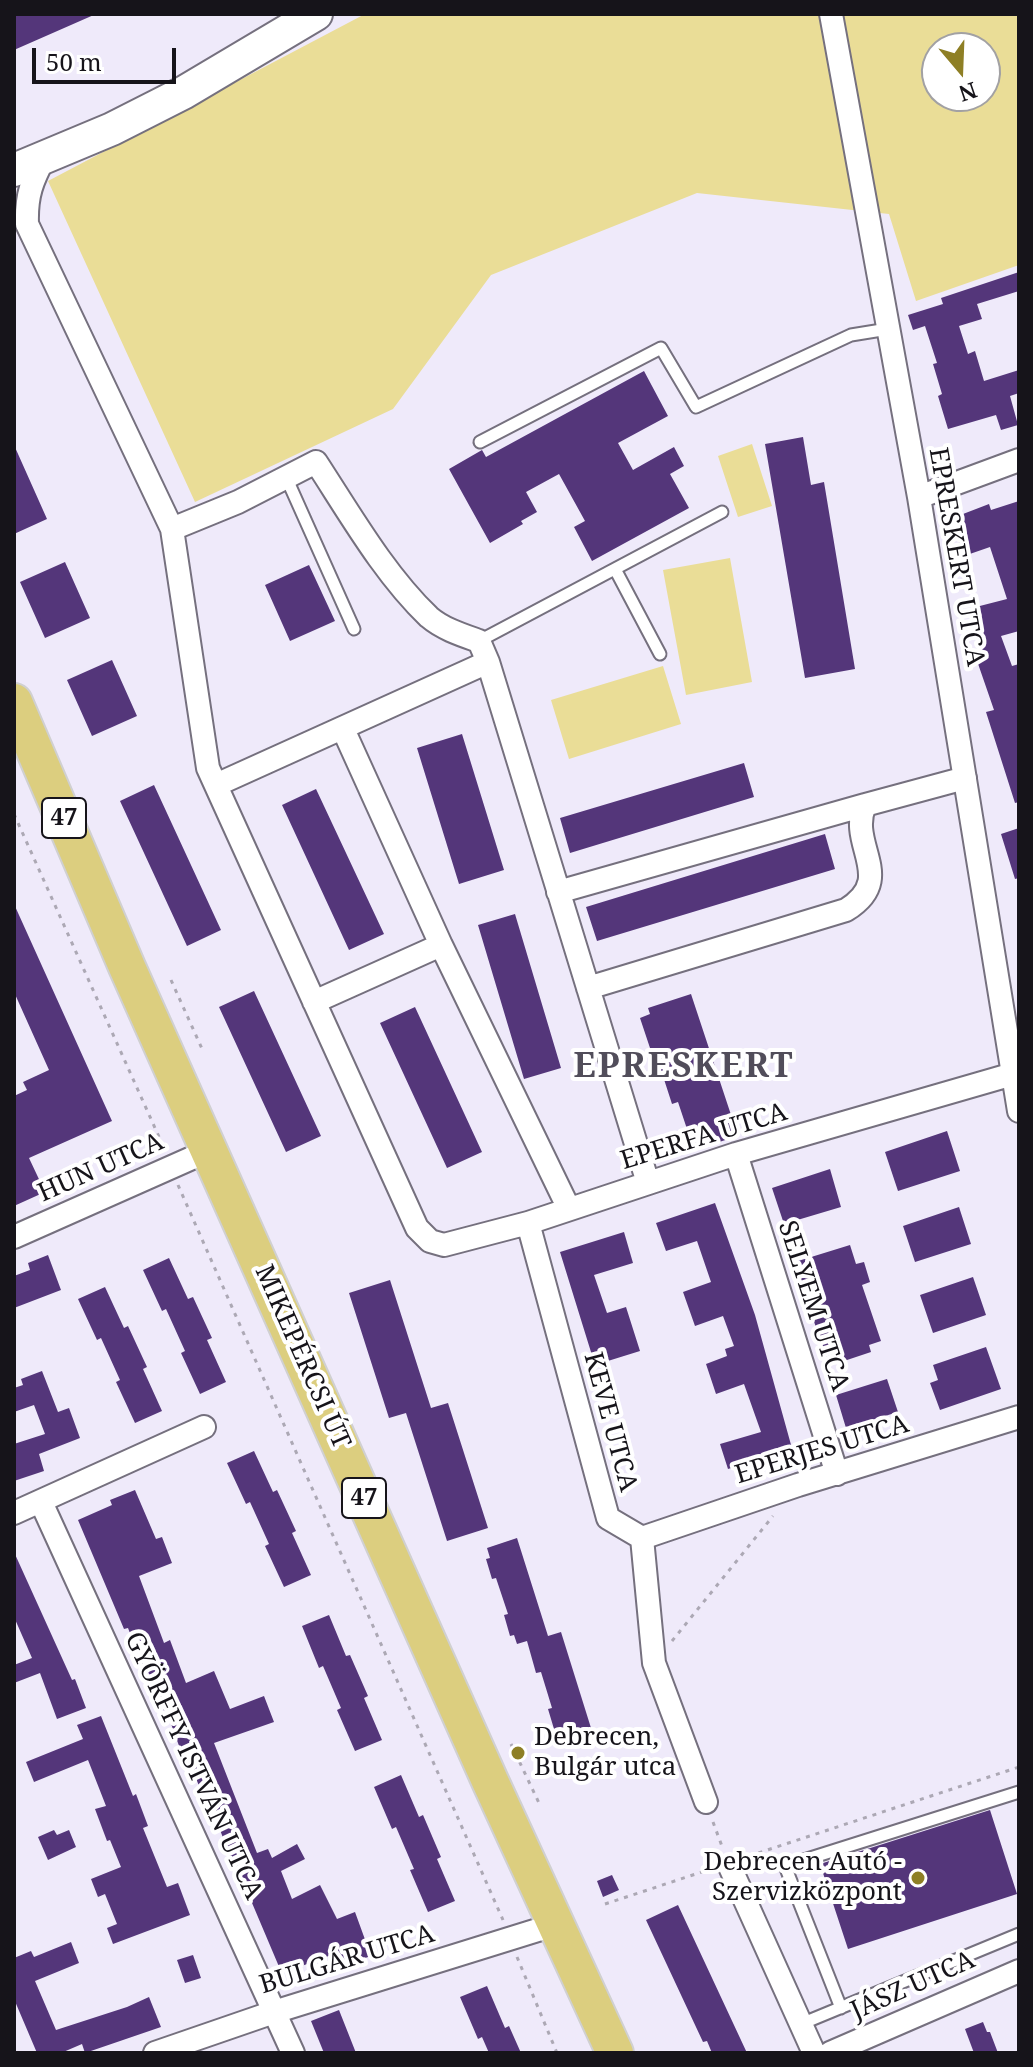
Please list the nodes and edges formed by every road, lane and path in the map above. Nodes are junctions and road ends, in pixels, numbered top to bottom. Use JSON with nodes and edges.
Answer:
{"nodes":[{"id":1,"x":315,"y":14,"type":"edge"},
{"id":2,"x":831,"y":14,"type":"edge"},
{"id":3,"x":45,"y":156,"type":"junction"},
{"id":4,"x":14,"y":170,"type":"edge"},
{"id":5,"x":20,"y":219,"type":"edge"},
{"id":6,"x":888,"y":329,"type":"junction"},
{"id":7,"x":480,"y":442,"type":"dead end"},
{"id":8,"x":1019,"y":460,"type":"edge"},
{"id":9,"x":286,"y":477,"type":"junction"},
{"id":10,"x":919,"y":497,"type":"junction"},
{"id":11,"x":722,"y":512,"type":"dead end"},
{"id":12,"x":172,"y":529,"type":"junction"},
{"id":13,"x":615,"y":569,"type":"junction"},
{"id":14,"x":354,"y":629,"type":"dead end"},
{"id":15,"x":479,"y":641,"type":"junction"},
{"id":16,"x":660,"y":654,"type":"dead end"},
{"id":17,"x":488,"y":662,"type":"junction"},
{"id":18,"x":14,"y":702,"type":"edge"},
{"id":19,"x":343,"y":729,"type":"junction"},
{"id":20,"x":965,"y":778,"type":"junction"},
{"id":21,"x":216,"y":785,"type":"junction"},
{"id":22,"x":865,"y":805,"type":"junction"},
{"id":23,"x":14,"y":814,"type":"edge"},
{"id":24,"x":558,"y":892,"type":"junction"},
{"id":25,"x":441,"y":945,"type":"junction"},
{"id":26,"x":171,"y":980,"type":"dead end"},
{"id":27,"x":588,"y":988,"type":"junction"},
{"id":28,"x":314,"y":1002,"type":"junction"},
{"id":29,"x":203,"y":1051,"type":"dead end"},
{"id":30,"x":1013,"y":1074,"type":"junction"},
{"id":31,"x":1019,"y":1111,"type":"edge"},
{"id":32,"x":210,"y":1150,"type":"junction"},
{"id":33,"x":736,"y":1154,"type":"junction"},
{"id":34,"x":171,"y":1167,"type":"junction"},
{"id":35,"x":648,"y":1183,"type":"junction"},
{"id":36,"x":569,"y":1209,"type":"junction"},
{"id":37,"x":528,"y":1223,"type":"junction"},
{"id":38,"x":14,"y":1237,"type":"edge"},
{"id":39,"x":1019,"y":1417,"type":"edge"},
{"id":40,"x":204,"y":1427,"type":"dead end"},
{"id":41,"x":837,"y":1474,"type":"junction"},
{"id":42,"x":798,"y":1485,"type":"junction"},
{"id":43,"x":41,"y":1502,"type":"junction"},
{"id":44,"x":14,"y":1513,"type":"edge"},
{"id":45,"x":642,"y":1538,"type":"junction"},
{"id":46,"x":654,"y":1663,"type":"junction"},
{"id":47,"x":511,"y":1744,"type":"dead end"},
{"id":48,"x":1019,"y":1767,"type":"edge"},
{"id":49,"x":1018,"y":1797,"type":"edge"},
{"id":50,"x":706,"y":1802,"type":"joint"},
{"id":51,"x":539,"y":1803,"type":"dead end"},
{"id":52,"x":729,"y":1865,"type":"junction"},
{"id":53,"x":605,"y":1904,"type":"dead end"},
{"id":54,"x":557,"y":1924,"type":"junction"},
{"id":55,"x":1019,"y":1934,"type":"edge"},
{"id":56,"x":511,"y":1938,"type":"junction"},
{"id":57,"x":1019,"y":1971,"type":"edge"},
{"id":58,"x":841,"y":2008,"type":"junction"},
{"id":59,"x":274,"y":2012,"type":"junction"},
{"id":60,"x":801,"y":2024,"type":"junction"},
{"id":61,"x":155,"y":2053,"type":"edge"},
{"id":62,"x":293,"y":2053,"type":"edge"},
{"id":63,"x":557,"y":2053,"type":"edge"},
{"id":64,"x":615,"y":2053,"type":"edge"},
{"id":65,"x":814,"y":2053,"type":"edge"},
{"id":66,"x":830,"y":2053,"type":"edge"}],
"edges":[{"from":1,"to":3,"type":"street"},
{"from":2,"to":6,"type":"street","name":"EPRESKERT UTCA"},
{"from":3,"to":4,"type":"street"},
{"from":3,"to":5,"type":"street"},
{"from":5,"to":12,"type":"street"},
{"from":6,"to":7,"type":"lane"},
{"from":6,"to":10,"type":"street","name":"EPRESKERT UTCA"},
{"from":8,"to":10,"type":"street"},
{"from":9,"to":12,"type":"street"},
{"from":9,"to":14,"type":"lane"},
{"from":9,"to":15,"type":"street"},
{"from":10,"to":20,"type":"street","name":"EPRESKERT UTCA"},
{"from":11,"to":13,"type":"lane"},
{"from":12,"to":21,"type":"street"},
{"from":13,"to":15,"type":"lane"},
{"from":13,"to":16,"type":"lane"},
{"from":15,"to":17,"type":"street"},
{"from":17,"to":19,"type":"street"},
{"from":17,"to":24,"type":"street"},
{"from":18,"to":32,"type":"main road","name":"MIKEPÉRCSI ÚT","number":"47"},
{"from":19,"to":21,"type":"street"},
{"from":19,"to":25,"type":"street"},
{"from":20,"to":22,"type":"street"},
{"from":20,"to":30,"type":"street","name":"EPRESKERT UTCA"},
{"from":21,"to":28,"type":"street"},
{"from":22,"to":24,"type":"street"},
{"from":22,"to":27,"type":"street"},
{"from":23,"to":34,"type":"path"},
{"from":24,"to":27,"type":"street"},
{"from":25,"to":28,"type":"street"},
{"from":25,"to":36,"type":"street"},
{"from":26,"to":29,"type":"path"},
{"from":27,"to":35,"type":"street"},
{"from":28,"to":37,"type":"street","name":"EPERFA UTCA"},
{"from":30,"to":31,"type":"street","name":"EPRESKERT UTCA"},
{"from":30,"to":33,"type":"street","name":"EPERFA UTCA"},
{"from":32,"to":34,"type":"street","name":"HUN UTCA"},
{"from":32,"to":54,"type":"main road","name":"MIKEPÉRCSI ÚT","number":"47"},
{"from":33,"to":35,"type":"street","name":"EPERFA UTCA"},
{"from":33,"to":41,"type":"street","name":"SELYEM UTCA"},
{"from":34,"to":38,"type":"street","name":"HUN UTCA"},
{"from":34,"to":56,"type":"path"},
{"from":35,"to":36,"type":"street","name":"EPERFA UTCA"},
{"from":36,"to":37,"type":"street","name":"EPERFA UTCA"},
{"from":37,"to":45,"type":"street","name":"KEVE UTCA"},
{"from":39,"to":41,"type":"street","name":"EPERJES UTCA"},
{"from":40,"to":43,"type":"street"},
{"from":41,"to":42,"type":"street","name":"EPERJES UTCA"},
{"from":42,"to":45,"type":"street","name":"EPERJES UTCA"},
{"from":42,"to":46,"type":"path"},
{"from":43,"to":44,"type":"street"},
{"from":43,"to":59,"type":"street","name":"GYÖRFFY ISTVÁN UTCA"},
{"from":45,"to":46,"type":"street"},
{"from":46,"to":50,"type":"street"},
{"from":47,"to":51,"type":"path"},
{"from":48,"to":52,"type":"path"},
{"from":49,"to":58,"type":"lane"},
{"from":50,"to":52,"type":"path"},
{"from":52,"to":53,"type":"path"},
{"from":52,"to":60,"type":"street"},
{"from":54,"to":56,"type":"street","name":"BULGÁR UTCA"},
{"from":54,"to":64,"type":"main road","name":"MIKEPÉRCSI ÚT","number":"47"},
{"from":55,"to":58,"type":"lane"},
{"from":56,"to":59,"type":"street","name":"BULGÁR UTCA"},
{"from":56,"to":63,"type":"path"},
{"from":57,"to":66,"type":"street","name":"JÁSZ UTCA"},
{"from":58,"to":60,"type":"lane"},
{"from":59,"to":61,"type":"street","name":"BULGÁR UTCA"},
{"from":59,"to":62,"type":"street","name":"GYÖRFFY ISTVÁN UTCA"},
{"from":60,"to":65,"type":"street"}]}
